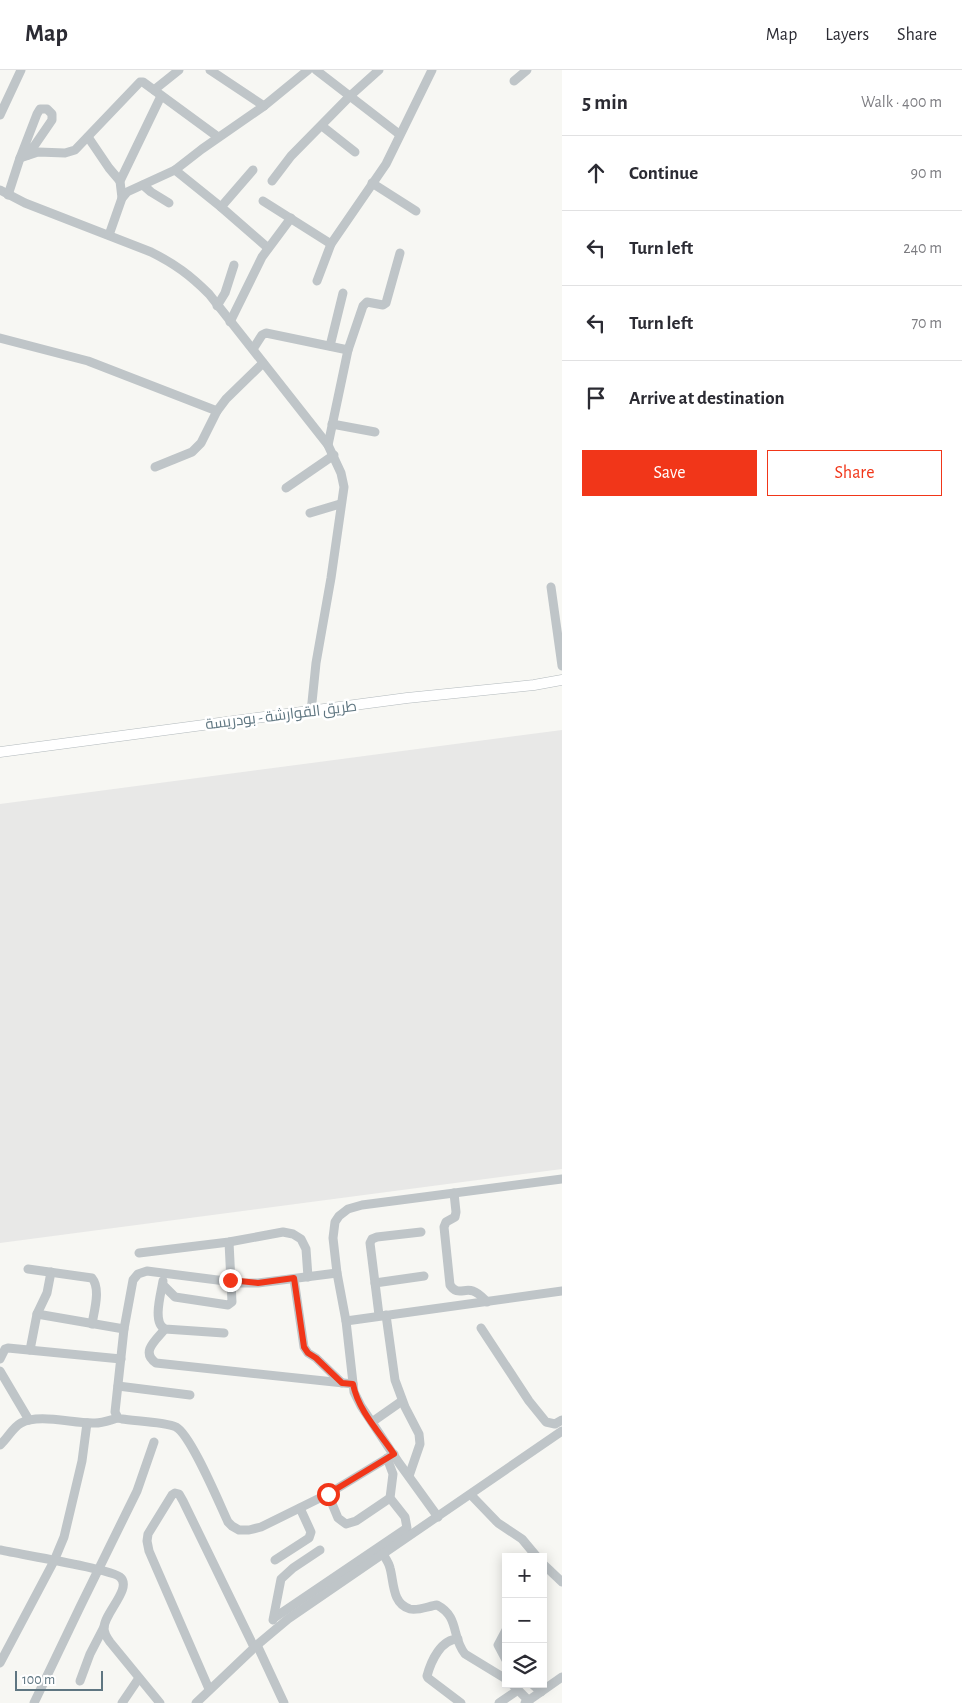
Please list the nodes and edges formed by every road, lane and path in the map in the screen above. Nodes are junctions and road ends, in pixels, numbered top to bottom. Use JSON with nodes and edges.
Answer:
{"nodes":[{"id":1,"x":21,"y":70,"type":"edge"},
{"id":2,"x":180,"y":70,"type":"edge"},
{"id":3,"x":210,"y":70,"type":"edge"},
{"id":4,"x":308,"y":70,"type":"edge"},
{"id":5,"x":317,"y":70,"type":"edge"},
{"id":6,"x":379,"y":70,"type":"edge"},
{"id":7,"x":432,"y":70,"type":"edge"},
{"id":8,"x":527,"y":70,"type":"edge"},
{"id":9,"x":514,"y":81,"type":"dead end"},
{"id":10,"x":158,"y":93,"type":"junction"},
{"id":11,"x":350,"y":96,"type":"junction"},
{"id":12,"x":264,"y":106,"type":"junction"},
{"id":13,"x":0,"y":114,"type":"edge"},
{"id":14,"x":322,"y":126,"type":"junction"},
{"id":15,"x":399,"y":134,"type":"junction"},
{"id":16,"x":88,"y":137,"type":"junction"},
{"id":17,"x":218,"y":137,"type":"junction"},
{"id":18,"x":355,"y":152,"type":"dead end"},
{"id":19,"x":24,"y":156,"type":"junction"},
{"id":20,"x":175,"y":170,"type":"junction"},
{"id":21,"x":253,"y":170,"type":"dead end"},
{"id":22,"x":120,"y":181,"type":"junction"},
{"id":23,"x":272,"y":181,"type":"dead end"},
{"id":24,"x":372,"y":184,"type":"junction"},
{"id":25,"x":143,"y":185,"type":"junction"},
{"id":26,"x":0,"y":190,"type":"edge"},
{"id":27,"x":8,"y":196,"type":"junction"},
{"id":28,"x":122,"y":198,"type":"junction"},
{"id":29,"x":263,"y":201,"type":"dead end"},
{"id":30,"x":169,"y":202,"type":"dead end"},
{"id":31,"x":220,"y":207,"type":"junction"},
{"id":32,"x":416,"y":211,"type":"dead end"},
{"id":33,"x":290,"y":218,"type":"junction"},
{"id":34,"x":110,"y":235,"type":"junction"},
{"id":35,"x":331,"y":244,"type":"junction"},
{"id":36,"x":268,"y":248,"type":"junction"},
{"id":37,"x":400,"y":253,"type":"dead end"},
{"id":38,"x":234,"y":265,"type":"dead end"},
{"id":39,"x":317,"y":281,"type":"dead end"},
{"id":40,"x":343,"y":293,"type":"dead end"},
{"id":41,"x":218,"y":306,"type":"junction"},
{"id":42,"x":230,"y":322,"type":"junction"},
{"id":43,"x":0,"y":338,"type":"edge"},
{"id":44,"x":330,"y":346,"type":"junction"},
{"id":45,"x":253,"y":349,"type":"junction"},
{"id":46,"x":348,"y":350,"type":"junction"},
{"id":47,"x":263,"y":363,"type":"junction"},
{"id":48,"x":217,"y":411,"type":"junction"},
{"id":49,"x":332,"y":424,"type":"junction"},
{"id":50,"x":375,"y":432,"type":"dead end"},
{"id":51,"x":328,"y":445,"type":"junction"},
{"id":52,"x":334,"y":455,"type":"junction"},
{"id":53,"x":155,"y":467,"type":"dead end"},
{"id":54,"x":286,"y":488,"type":"dead end"},
{"id":55,"x":340,"y":504,"type":"junction"},
{"id":56,"x":310,"y":513,"type":"dead end"},
{"id":57,"x":551,"y":587,"type":"dead end"},
{"id":58,"x":562,"y":666,"type":"edge"},
{"id":59,"x":562,"y":680,"type":"edge"},
{"id":60,"x":310,"y":712,"type":"junction"},
{"id":61,"x":0,"y":752,"type":"edge"},
{"id":62,"x":562,"y":1179,"type":"edge"},
{"id":63,"x":454,"y":1193,"type":"junction"},
{"id":64,"x":421,"y":1232,"type":"dead end"},
{"id":65,"x":228,"y":1242,"type":"junction"},
{"id":66,"x":139,"y":1253,"type":"dead end"},
{"id":67,"x":28,"y":1269,"type":"dead end"},
{"id":68,"x":51,"y":1272,"type":"junction"},
{"id":69,"x":337,"y":1273,"type":"junction"},
{"id":70,"x":164,"y":1274,"type":"junction"},
{"id":71,"x":424,"y":1276,"type":"dead end"},
{"id":72,"x":308,"y":1277,"type":"junction"},
{"id":73,"x":294,"y":1278,"type":"junction"},
{"id":74,"x":230,"y":1280,"type":"junction"},
{"id":75,"x":375,"y":1283,"type":"junction"},
{"id":76,"x":163,"y":1284,"type":"junction"},
{"id":77,"x":562,"y":1292,"type":"edge"},
{"id":78,"x":487,"y":1302,"type":"junction"},
{"id":79,"x":37,"y":1314,"type":"junction"},
{"id":80,"x":382,"y":1315,"type":"junction"},
{"id":81,"x":346,"y":1321,"type":"junction"},
{"id":82,"x":92,"y":1324,"type":"junction"},
{"id":83,"x":481,"y":1328,"type":"dead end"},
{"id":84,"x":124,"y":1329,"type":"junction"},
{"id":85,"x":165,"y":1329,"type":"junction"},
{"id":86,"x":224,"y":1333,"type":"dead end"},
{"id":87,"x":30,"y":1350,"type":"junction"},
{"id":88,"x":121,"y":1358,"type":"junction"},
{"id":89,"x":0,"y":1359,"type":"edge"},
{"id":90,"x":0,"y":1371,"type":"edge"},
{"id":91,"x":342,"y":1383,"type":"junction"},
{"id":92,"x":353,"y":1384,"type":"junction"},
{"id":93,"x":118,"y":1386,"type":"junction"},
{"id":94,"x":190,"y":1395,"type":"dead end"},
{"id":95,"x":402,"y":1400,"type":"junction"},
{"id":96,"x":118,"y":1418,"type":"junction"},
{"id":97,"x":29,"y":1420,"type":"junction"},
{"id":98,"x":562,"y":1420,"type":"edge"},
{"id":99,"x":372,"y":1422,"type":"junction"},
{"id":100,"x":87,"y":1423,"type":"junction"},
{"id":101,"x":562,"y":1431,"type":"edge"},
{"id":102,"x":154,"y":1442,"type":"dead end"},
{"id":103,"x":0,"y":1446,"type":"edge"},
{"id":104,"x":391,"y":1456,"type":"junction"},
{"id":105,"x":409,"y":1476,"type":"junction"},
{"id":106,"x":328,"y":1494,"type":"junction"},
{"id":107,"x":471,"y":1494,"type":"junction"},
{"id":108,"x":390,"y":1498,"type":"junction"},
{"id":109,"x":300,"y":1508,"type":"junction"},
{"id":110,"x":438,"y":1516,"type":"junction"},
{"id":111,"x":0,"y":1550,"type":"edge"},
{"id":112,"x":320,"y":1550,"type":"dead end"},
{"id":113,"x":533,"y":1553,"type":"edge"},
{"id":114,"x":383,"y":1554,"type":"junction"},
{"id":115,"x":275,"y":1560,"type":"dead end"},
{"id":116,"x":54,"y":1561,"type":"junction"},
{"id":117,"x":547,"y":1568,"type":"edge"},
{"id":118,"x":98,"y":1570,"type":"junction"},
{"id":119,"x":336,"y":1581,"type":"junction"},
{"id":120,"x":562,"y":1582,"type":"edge"},
{"id":121,"x":274,"y":1618,"type":"junction"},
{"id":122,"x":104,"y":1627,"type":"junction"},
{"id":123,"x":273,"y":1630,"type":"junction"},
{"id":124,"x":502,"y":1638,"type":"edge"},
{"id":125,"x":458,"y":1639,"type":"junction"},
{"id":126,"x":255,"y":1646,"type":"junction"},
{"id":127,"x":502,"y":1652,"type":"edge"},
{"id":128,"x":0,"y":1663,"type":"edge"},
{"id":129,"x":502,"y":1677,"type":"edge"},
{"id":130,"x":562,"y":1677,"type":"edge"},
{"id":131,"x":139,"y":1678,"type":"junction"},
{"id":132,"x":80,"y":1681,"type":"dead end"},
{"id":133,"x":514,"y":1688,"type":"edge"},
{"id":134,"x":516,"y":1688,"type":"edge"},
{"id":135,"x":536,"y":1688,"type":"edge"},
{"id":136,"x":209,"y":1689,"type":"junction"},
{"id":137,"x":541,"y":1692,"type":"junction"},
{"id":138,"x":527,"y":1702,"type":"edge"},
{"id":139,"x":34,"y":1703,"type":"edge"},
{"id":140,"x":122,"y":1703,"type":"edge"},
{"id":141,"x":160,"y":1703,"type":"edge"},
{"id":142,"x":196,"y":1703,"type":"edge"},
{"id":143,"x":284,"y":1703,"type":"edge"},
{"id":144,"x":461,"y":1703,"type":"edge"},
{"id":145,"x":499,"y":1703,"type":"edge"}],
"edges":[{"from":1,"to":13,"type":"street"},
{"from":2,"to":10,"type":"street"},
{"from":3,"to":12,"type":"street"},
{"from":4,"to":12,"type":"street"},
{"from":5,"to":11,"type":"street"},
{"from":6,"to":11,"type":"street"},
{"from":7,"to":15,"type":"street"},
{"from":8,"to":9,"type":"street"},
{"from":10,"to":16,"type":"street"},
{"from":10,"to":17,"type":"street"},
{"from":10,"to":22,"type":"street"},
{"from":11,"to":14,"type":"street"},
{"from":11,"to":15,"type":"street"},
{"from":12,"to":17,"type":"street"},
{"from":14,"to":18,"type":"street"},
{"from":14,"to":23,"type":"street"},
{"from":15,"to":24,"type":"street"},
{"from":16,"to":19,"type":"street"},
{"from":16,"to":22,"type":"street"},
{"from":17,"to":20,"type":"street"},
{"from":19,"to":19,"type":"street"},
{"from":19,"to":27,"type":"street"},
{"from":20,"to":25,"type":"street"},
{"from":20,"to":31,"type":"street"},
{"from":21,"to":31,"type":"street"},
{"from":22,"to":28,"type":"street"},
{"from":24,"to":32,"type":"street"},
{"from":24,"to":35,"type":"street"},
{"from":25,"to":28,"type":"street"},
{"from":25,"to":30,"type":"street"},
{"from":26,"to":27,"type":"street"},
{"from":27,"to":34,"type":"street"},
{"from":28,"to":34,"type":"street"},
{"from":29,"to":33,"type":"street"},
{"from":31,"to":36,"type":"street"},
{"from":33,"to":35,"type":"street"},
{"from":33,"to":36,"type":"street"},
{"from":34,"to":41,"type":"street"},
{"from":35,"to":39,"type":"street"},
{"from":36,"to":42,"type":"street"},
{"from":37,"to":46,"type":"street"},
{"from":38,"to":41,"type":"street"},
{"from":40,"to":44,"type":"street"},
{"from":41,"to":42,"type":"street"},
{"from":42,"to":45,"type":"street"},
{"from":43,"to":48,"type":"street"},
{"from":44,"to":45,"type":"street"},
{"from":44,"to":46,"type":"street"},
{"from":45,"to":47,"type":"street"},
{"from":46,"to":49,"type":"street"},
{"from":47,"to":48,"type":"street"},
{"from":47,"to":51,"type":"street"},
{"from":48,"to":53,"type":"street"},
{"from":49,"to":50,"type":"street"},
{"from":49,"to":51,"type":"street"},
{"from":51,"to":52,"type":"street"},
{"from":52,"to":54,"type":"street"},
{"from":52,"to":55,"type":"street"},
{"from":55,"to":56,"type":"street"},
{"from":55,"to":60,"type":"street"},
{"from":57,"to":58,"type":"street"},
{"from":59,"to":60,"type":"main road","name":"طريق القوارشة - بودريسة"},
{"from":60,"to":61,"type":"main road","name":"طريق القوارشة - بودريسة"},
{"from":62,"to":63,"type":"street"},
{"from":63,"to":69,"type":"street"},
{"from":63,"to":78,"type":"street"},
{"from":64,"to":75,"type":"street"},
{"from":65,"to":66,"type":"street"},
{"from":65,"to":72,"type":"street"},
{"from":65,"to":74,"type":"street"},
{"from":67,"to":68,"type":"street"},
{"from":68,"to":79,"type":"street"},
{"from":68,"to":82,"type":"street"},
{"from":69,"to":72,"type":"street"},
{"from":69,"to":81,"type":"street"},
{"from":70,"to":74,"type":"street"},
{"from":70,"to":76,"type":"street"},
{"from":70,"to":84,"type":"street"},
{"from":71,"to":75,"type":"street"},
{"from":72,"to":73,"type":"street"},
{"from":73,"to":74,"type":"street"},
{"from":73,"to":91,"type":"street"},
{"from":74,"to":76,"type":"street"},
{"from":75,"to":80,"type":"street"},
{"from":76,"to":85,"type":"street"},
{"from":77,"to":78,"type":"street"},
{"from":78,"to":80,"type":"street"},
{"from":79,"to":82,"type":"street"},
{"from":79,"to":87,"type":"street"},
{"from":80,"to":81,"type":"street"},
{"from":80,"to":95,"type":"street"},
{"from":81,"to":92,"type":"street"},
{"from":82,"to":84,"type":"street"},
{"from":83,"to":98,"type":"street"},
{"from":84,"to":88,"type":"street"},
{"from":85,"to":86,"type":"street"},
{"from":85,"to":91,"type":"street"},
{"from":87,"to":88,"type":"street"},
{"from":87,"to":89,"type":"street"},
{"from":88,"to":93,"type":"street"},
{"from":90,"to":97,"type":"street"},
{"from":91,"to":92,"type":"street"},
{"from":92,"to":99,"type":"street"},
{"from":93,"to":94,"type":"street"},
{"from":93,"to":96,"type":"street"},
{"from":95,"to":99,"type":"street"},
{"from":95,"to":105,"type":"street"},
{"from":96,"to":100,"type":"street"},
{"from":96,"to":109,"type":"street"},
{"from":97,"to":100,"type":"street"},
{"from":97,"to":103,"type":"street"},
{"from":99,"to":104,"type":"street"},
{"from":100,"to":116,"type":"street"},
{"from":101,"to":107,"type":"street"},
{"from":102,"to":118,"type":"street"},
{"from":104,"to":105,"type":"street"},
{"from":104,"to":106,"type":"street"},
{"from":104,"to":108,"type":"street"},
{"from":105,"to":110,"type":"street"},
{"from":106,"to":108,"type":"street"},
{"from":106,"to":109,"type":"street"},
{"from":107,"to":110,"type":"street"},
{"from":107,"to":113,"type":"street"},
{"from":108,"to":119,"type":"street"},
{"from":109,"to":115,"type":"street"},
{"from":110,"to":114,"type":"street"},
{"from":111,"to":116,"type":"street"},
{"from":112,"to":121,"type":"street"},
{"from":114,"to":119,"type":"street"},
{"from":114,"to":125,"type":"street"},
{"from":116,"to":118,"type":"street"},
{"from":116,"to":128,"type":"street"},
{"from":117,"to":120,"type":"street"},
{"from":118,"to":122,"type":"street"},
{"from":118,"to":139,"type":"street"},
{"from":119,"to":121,"type":"street"},
{"from":119,"to":123,"type":"street"},
{"from":121,"to":123,"type":"street"},
{"from":122,"to":131,"type":"street"},
{"from":122,"to":132,"type":"street"},
{"from":123,"to":126,"type":"street"},
{"from":124,"to":127,"type":"street"},
{"from":125,"to":129,"type":"street"},
{"from":125,"to":144,"type":"street"},
{"from":126,"to":136,"type":"street"},
{"from":126,"to":136,"type":"street"},
{"from":126,"to":143,"type":"street"},
{"from":130,"to":137,"type":"street"},
{"from":131,"to":140,"type":"street"},
{"from":131,"to":141,"type":"street"},
{"from":133,"to":145,"type":"street"},
{"from":134,"to":138,"type":"street"},
{"from":135,"to":137,"type":"street"},
{"from":136,"to":142,"type":"street"},
{"from":137,"to":138,"type":"street"}]}
